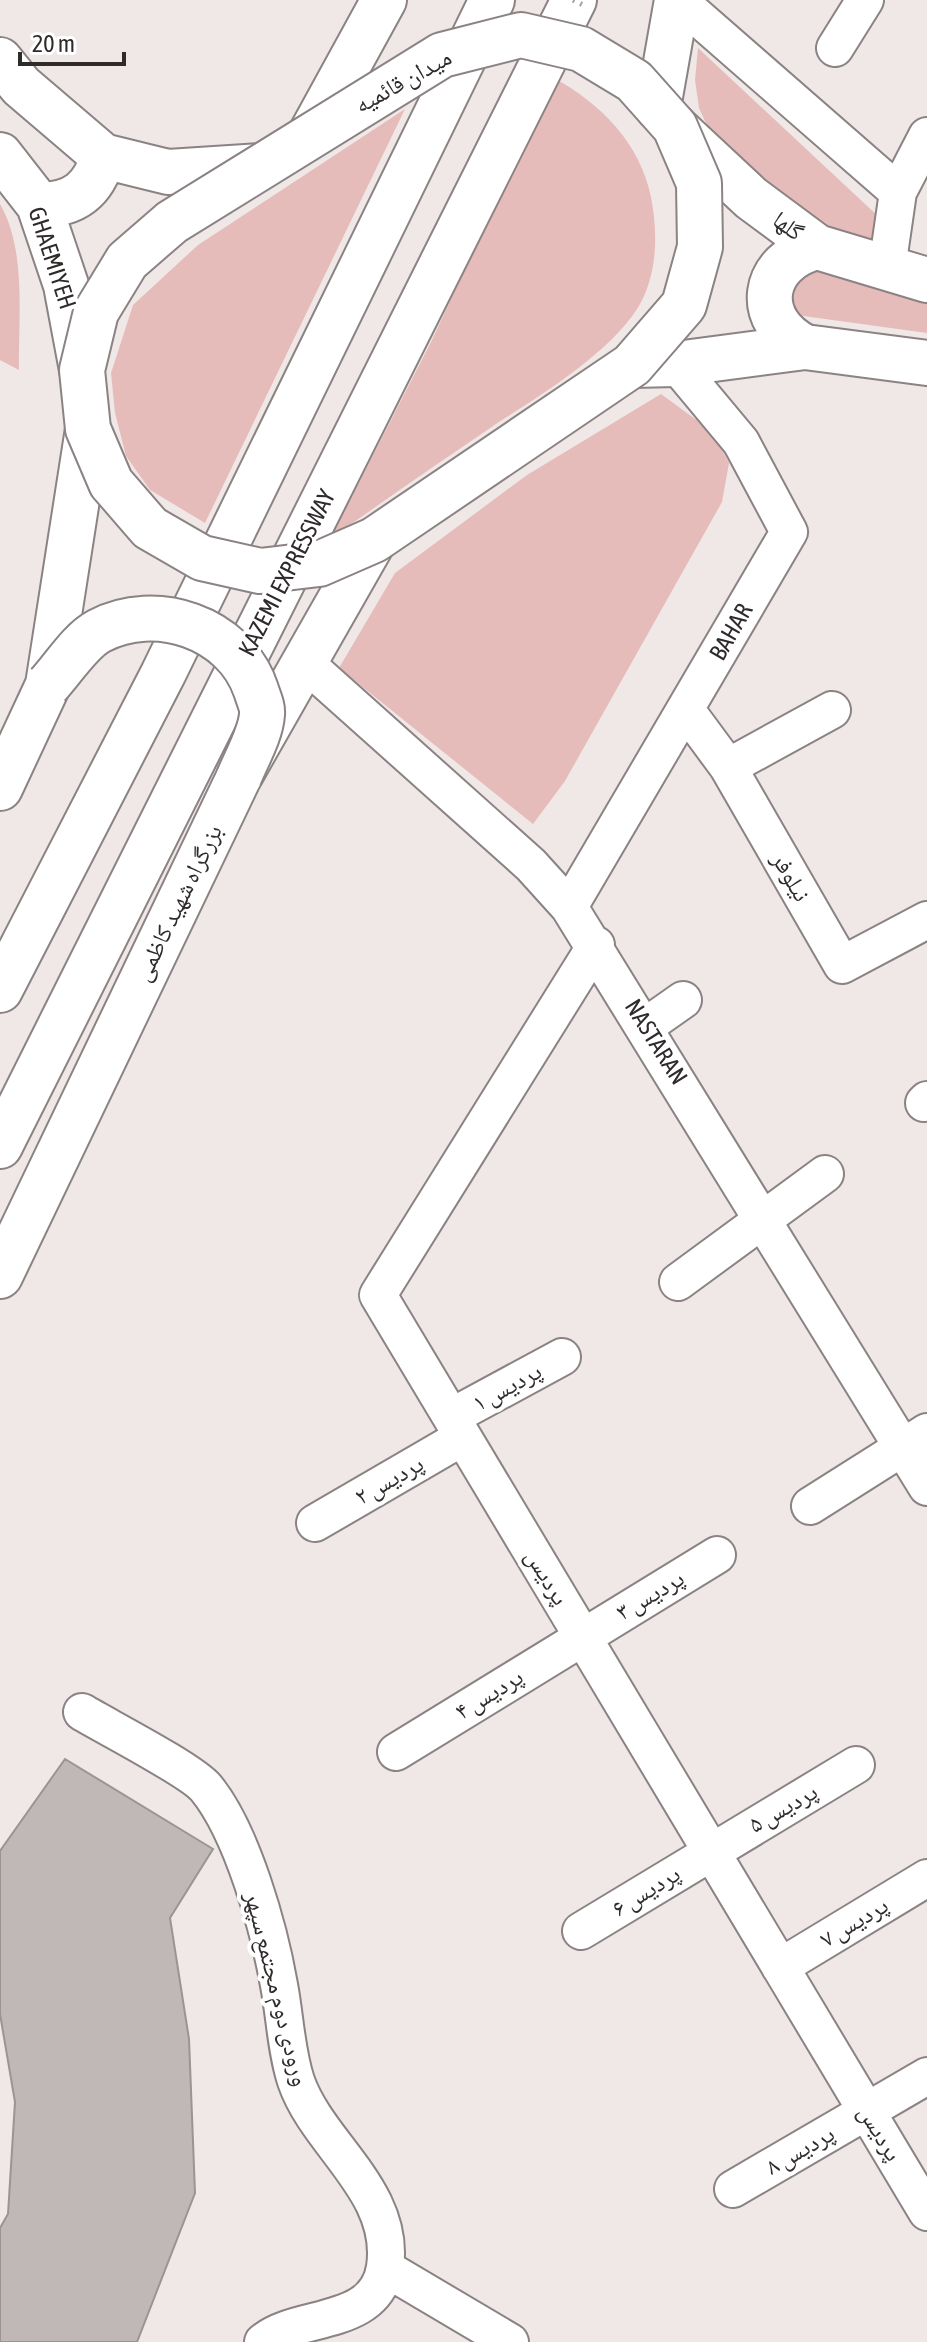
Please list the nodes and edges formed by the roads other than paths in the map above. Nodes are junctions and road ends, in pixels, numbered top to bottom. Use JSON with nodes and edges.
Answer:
{"nodes":[{"id":1,"x":384,"y":0,"type":"edge"},
{"id":2,"x":492,"y":0,"type":"edge"},
{"id":3,"x":574,"y":0,"type":"edge"},
{"id":4,"x":678,"y":0,"type":"edge"},
{"id":5,"x":865,"y":0,"type":"edge"},
{"id":6,"x":835,"y":48,"type":"dead end"},
{"id":7,"x":0,"y":60,"type":"edge"},
{"id":8,"x":666,"y":117,"type":"junction"},
{"id":9,"x":310,"y":135,"type":"junction"},
{"id":10,"x":927,"y":136,"type":"edge"},
{"id":11,"x":0,"y":155,"type":"edge"},
{"id":12,"x":103,"y":156,"type":"junction"},
{"id":13,"x":260,"y":166,"type":"junction"},
{"id":14,"x":898,"y":192,"type":"junction"},
{"id":15,"x":39,"y":205,"type":"junction"},
{"id":16,"x":817,"y":247,"type":"junction"},
{"id":17,"x":907,"y":274,"type":"edge"},
{"id":18,"x":805,"y":347,"type":"junction"},
{"id":19,"x":927,"y":363,"type":"edge"},
{"id":20,"x":676,"y":364,"type":"junction"},
{"id":21,"x":632,"y":365,"type":"junction"},
{"id":22,"x":82,"y":370,"type":"junction"},
{"id":23,"x":88,"y":429,"type":"junction"},
{"id":24,"x":374,"y":540,"type":"junction"},
{"id":25,"x":304,"y":662,"type":"junction"},
{"id":26,"x":48,"y":685,"type":"junction"},
{"id":27,"x":686,"y":710,"type":"junction"},
{"id":28,"x":832,"y":710,"type":"dead end"},
{"id":29,"x":728,"y":767,"type":"junction"},
{"id":30,"x":239,"y":777,"type":"junction"},
{"id":31,"x":0,"y":788,"type":"edge"},
{"id":32,"x":569,"y":907,"type":"junction"},
{"id":33,"x":927,"y":920,"type":"edge"},
{"id":34,"x":596,"y":945,"type":"junction"},
{"id":35,"x":0,"y":990,"type":"edge"},
{"id":36,"x":683,"y":1000,"type":"dead end"},
{"id":37,"x":646,"y":1026,"type":"junction"},
{"id":38,"x":0,"y":1146,"type":"edge"},
{"id":39,"x":825,"y":1174,"type":"dead end"},
{"id":40,"x":764,"y":1218,"type":"junction"},
{"id":41,"x":0,"y":1276,"type":"edge"},
{"id":42,"x":678,"y":1282,"type":"dead end"},
{"id":43,"x":562,"y":1357,"type":"dead end"},
{"id":44,"x":457,"y":1427,"type":"junction"},
{"id":45,"x":915,"y":1439,"type":"edge"},
{"id":46,"x":927,"y":1487,"type":"edge"},
{"id":47,"x":810,"y":1506,"type":"dead end"},
{"id":48,"x":315,"y":1523,"type":"dead end"},
{"id":49,"x":717,"y":1555,"type":"dead end"},
{"id":50,"x":583,"y":1636,"type":"junction"},
{"id":51,"x":82,"y":1712,"type":"dead end"},
{"id":52,"x":396,"y":1752,"type":"dead end"},
{"id":53,"x":856,"y":1765,"type":"dead end"},
{"id":54,"x":710,"y":1850,"type":"junction"},
{"id":55,"x":927,"y":1878,"type":"edge"},
{"id":56,"x":581,"y":1931,"type":"dead end"},
{"id":57,"x":780,"y":1967,"type":"junction"},
{"id":58,"x":927,"y":2076,"type":"edge"},
{"id":59,"x":867,"y":2112,"type":"junction"},
{"id":60,"x":733,"y":2189,"type":"dead end"},
{"id":61,"x":927,"y":2212,"type":"edge"},
{"id":62,"x":385,"y":2268,"type":"junction"},
{"id":63,"x":263,"y":2342,"type":"edge"},
{"id":64,"x":510,"y":2342,"type":"edge"}],
"edges":[{"from":1,"to":9,"type":"main road"},
{"from":2,"to":35,"type":"main road"},
{"from":3,"to":38,"type":"main road","name":"KAZEMI EXPRESSWAY"},
{"from":4,"to":8,"type":"main road"},
{"from":4,"to":14,"type":"street"},
{"from":5,"to":6,"type":"street"},
{"from":7,"to":12,"type":"main road"},
{"from":8,"to":9,"type":"main road","name":"میدان قائمیه","bridge":true},
{"from":8,"to":16,"type":"main road","name":"گلها"},
{"from":8,"to":21,"type":"main road","name":"میدان قائمیه","bridge":true},
{"from":9,"to":13,"type":"main road","name":"میدان قائمیه","bridge":true},
{"from":10,"to":14,"type":"street"},
{"from":11,"to":15,"type":"main road","name":"GHAEMIYEH"},
{"from":12,"to":13,"type":"main road"},
{"from":12,"to":15,"type":"main road"},
{"from":13,"to":22,"type":"main road","name":"میدان قائمیه","bridge":true},
{"from":14,"to":17,"type":"street"},
{"from":15,"to":22,"type":"main road","name":"GHAEMIYEH"},
{"from":16,"to":17,"type":"main road","name":"گلها"},
{"from":16,"to":18,"type":"main road"},
{"from":18,"to":19,"type":"main road"},
{"from":18,"to":20,"type":"main road"},
{"from":20,"to":21,"type":"main road"},
{"from":20,"to":27,"type":"street","name":"BAHAR"},
{"from":21,"to":24,"type":"main road","name":"میدان قائمیه","bridge":true},
{"from":22,"to":23,"type":"main road","name":"میدان قائمیه","bridge":true},
{"from":23,"to":24,"type":"main road","name":"میدان قائمیه","bridge":true},
{"from":23,"to":26,"type":"main road"},
{"from":24,"to":25,"type":"main road","name":"بزرگراه شهید کاظمی"},
{"from":25,"to":30,"type":"main road","name":"بزرگراه شهید کاظمی"},
{"from":25,"to":32,"type":"street","name":"NASTARAN"},
{"from":26,"to":30,"type":"main road","bridge":true},
{"from":26,"to":31,"type":"main road"},
{"from":27,"to":29,"type":"street","name":"نیلوفر"},
{"from":27,"to":32,"type":"street","name":"BAHAR"},
{"from":28,"to":29,"type":"street"},
{"from":29,"to":33,"type":"street","name":"نیلوفر"},
{"from":30,"to":41,"type":"main road","name":"بزرگراه شهید کاظمی"},
{"from":32,"to":34,"type":"street","name":"NASTARAN"},
{"from":34,"to":37,"type":"street","name":"NASTARAN"},
{"from":34,"to":44,"type":"street","name":"پردیس"},
{"from":36,"to":37,"type":"street"},
{"from":37,"to":40,"type":"street","name":"NASTARAN"},
{"from":39,"to":40,"type":"street"},
{"from":40,"to":42,"type":"street"},
{"from":40,"to":45,"type":"street","name":"NASTARAN"},
{"from":43,"to":44,"type":"street","name":"پردیس ۱"},
{"from":44,"to":48,"type":"street","name":"پردیس ۲"},
{"from":44,"to":50,"type":"street","name":"پردیس"},
{"from":45,"to":46,"type":"street","name":"NASTARAN"},
{"from":45,"to":47,"type":"street"},
{"from":49,"to":50,"type":"street","name":"پردیس ۳"},
{"from":50,"to":52,"type":"street","name":"پردیس ۴"},
{"from":50,"to":54,"type":"street","name":"پردیس"},
{"from":51,"to":62,"type":"street","name":"ورودی دوم مجتمع سپهر"},
{"from":53,"to":54,"type":"street","name":"پردیس ۵"},
{"from":54,"to":56,"type":"street","name":"پردیس ۶"},
{"from":54,"to":57,"type":"street","name":"پردیس"},
{"from":55,"to":57,"type":"street","name":"پردیس ۷"},
{"from":57,"to":59,"type":"street","name":"پردیس"},
{"from":58,"to":59,"type":"street","name":"پردیس ۸"},
{"from":59,"to":60,"type":"street","name":"پردیس ۸"},
{"from":59,"to":61,"type":"street","name":"پردیس"},
{"from":62,"to":63,"type":"street"},
{"from":62,"to":64,"type":"street"}]}
